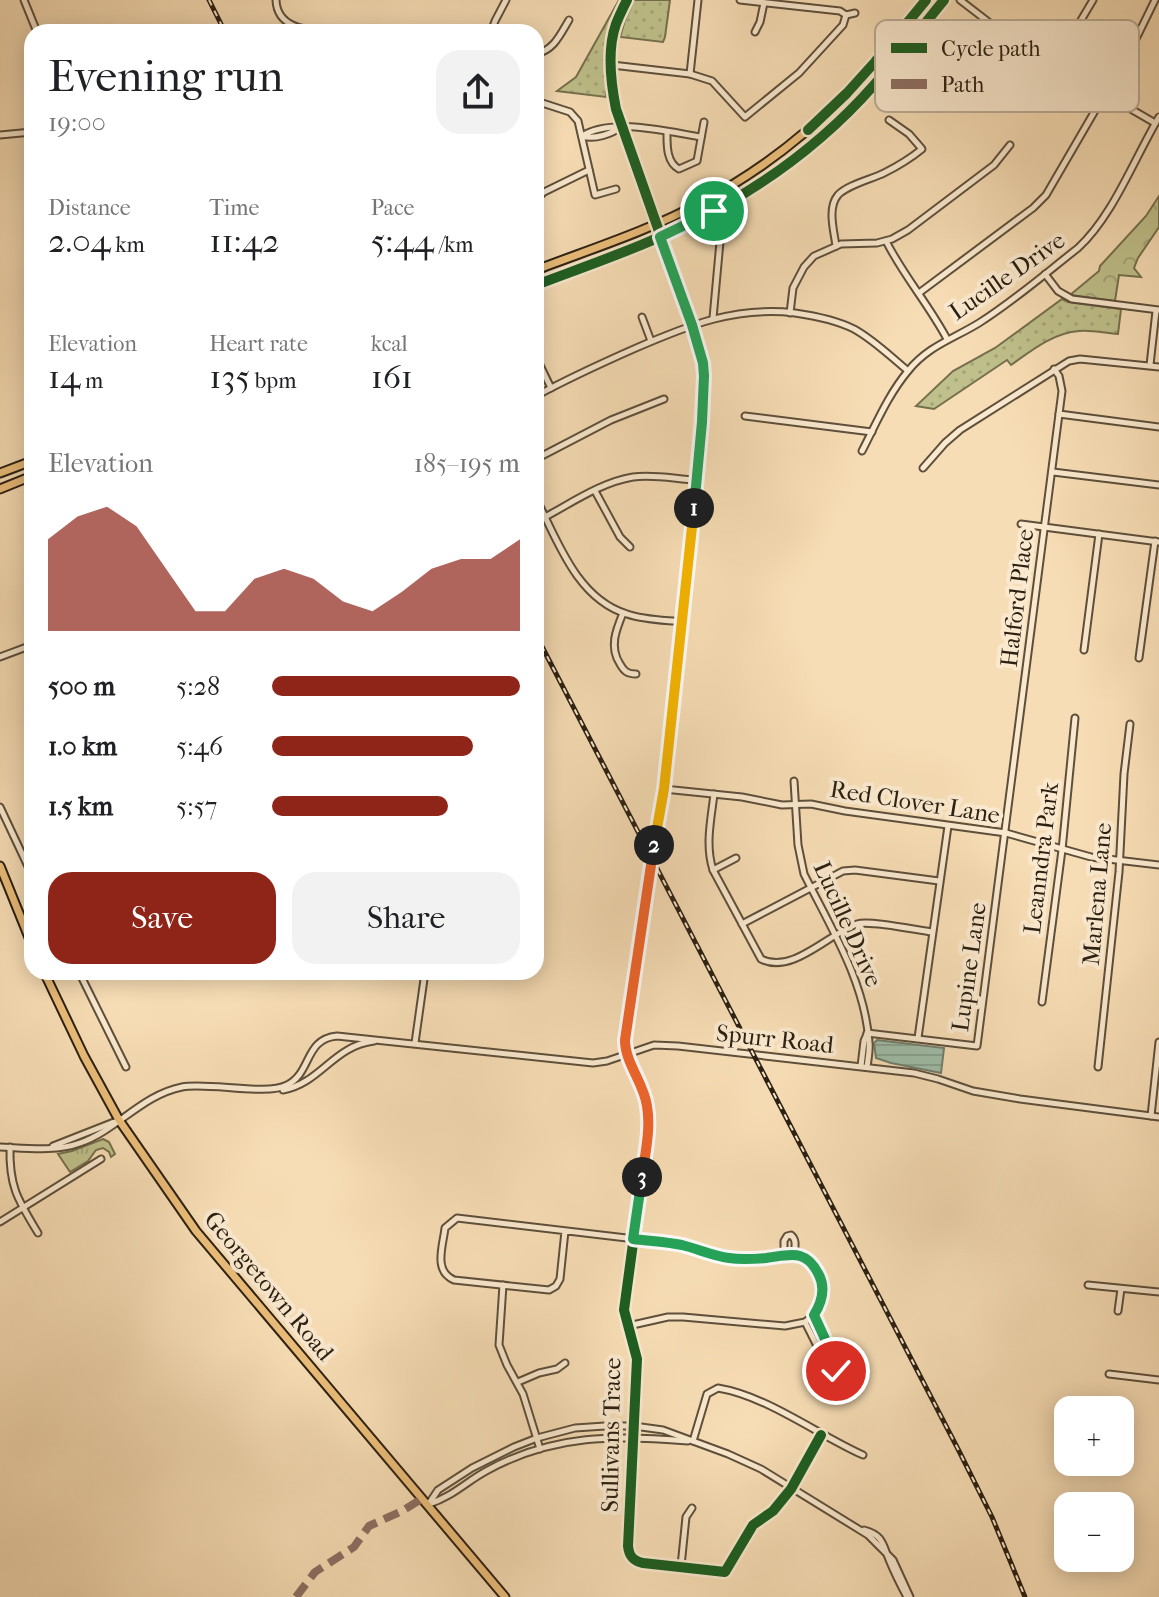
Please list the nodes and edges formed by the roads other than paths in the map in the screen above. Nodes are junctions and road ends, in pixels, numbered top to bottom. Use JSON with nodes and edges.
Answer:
{"nodes":[{"id":1,"x":24,"y":0,"type":"edge"},
{"id":2,"x":276,"y":0,"type":"edge"},
{"id":3,"x":506,"y":0,"type":"edge"},
{"id":4,"x":627,"y":0,"type":"edge"},
{"id":5,"x":698,"y":0,"type":"edge"},
{"id":6,"x":740,"y":0,"type":"edge"},
{"id":7,"x":926,"y":0,"type":"edge"},
{"id":8,"x":944,"y":0,"type":"edge"},
{"id":9,"x":960,"y":0,"type":"edge"},
{"id":10,"x":1093,"y":0,"type":"edge"},
{"id":11,"x":1155,"y":0,"type":"edge"},
{"id":12,"x":764,"y":3,"type":"junction"},
{"id":13,"x":855,"y":13,"type":"dead end"},
{"id":14,"x":846,"y":15,"type":"junction"},
{"id":15,"x":569,"y":20,"type":"dead end"},
{"id":16,"x":909,"y":20,"type":"edge"},
{"id":17,"x":927,"y":20,"type":"edge"},
{"id":18,"x":986,"y":20,"type":"edge"},
{"id":19,"x":1081,"y":20,"type":"edge"},
{"id":20,"x":34,"y":24,"type":"edge"},
{"id":21,"x":289,"y":24,"type":"edge"},
{"id":22,"x":494,"y":24,"type":"edge"},
{"id":23,"x":755,"y":32,"type":"dead end"},
{"id":24,"x":1139,"y":35,"type":"edge"},
{"id":25,"x":544,"y":51,"type":"edge"},
{"id":26,"x":875,"y":60,"type":"edge"},
{"id":27,"x":612,"y":65,"type":"junction"},
{"id":28,"x":690,"y":74,"type":"junction"},
{"id":29,"x":875,"y":84,"type":"edge"},
{"id":30,"x":544,"y":104,"type":"edge"},
{"id":31,"x":1095,"y":112,"type":"edge"},
{"id":32,"x":889,"y":120,"type":"dead end"},
{"id":33,"x":1157,"y":120,"type":"edge"},
{"id":34,"x":704,"y":122,"type":"dead end"},
{"id":35,"x":622,"y":126,"type":"junction"},
{"id":36,"x":667,"y":132,"type":"junction"},
{"id":37,"x":24,"y":133,"type":"edge"},
{"id":38,"x":0,"y":135,"type":"edge"},
{"id":39,"x":582,"y":136,"type":"junction"},
{"id":40,"x":701,"y":137,"type":"junction"},
{"id":41,"x":1010,"y":145,"type":"dead end"},
{"id":42,"x":589,"y":170,"type":"junction"},
{"id":43,"x":616,"y":189,"type":"dead end"},
{"id":44,"x":544,"y":192,"type":"edge"},
{"id":45,"x":656,"y":225,"type":"junction"},
{"id":46,"x":721,"y":231,"type":"dead end"},
{"id":47,"x":660,"y":237,"type":"junction"},
{"id":48,"x":886,"y":241,"type":"junction"},
{"id":49,"x":836,"y":246,"type":"junction"},
{"id":50,"x":544,"y":267,"type":"edge"},
{"id":51,"x":1045,"y":274,"type":"junction"},
{"id":52,"x":544,"y":282,"type":"edge"},
{"id":53,"x":919,"y":293,"type":"junction"},
{"id":54,"x":1158,"y":310,"type":"edge"},
{"id":55,"x":790,"y":313,"type":"junction"},
{"id":56,"x":642,"y":317,"type":"dead end"},
{"id":57,"x":713,"y":318,"type":"junction"},
{"id":58,"x":692,"y":325,"type":"junction"},
{"id":59,"x":947,"y":339,"type":"junction"},
{"id":60,"x":651,"y":341,"type":"junction"},
{"id":61,"x":1150,"y":365,"type":"junction"},
{"id":62,"x":1159,"y":367,"type":"edge"},
{"id":63,"x":1054,"y":369,"type":"junction"},
{"id":64,"x":908,"y":371,"type":"junction"},
{"id":65,"x":544,"y":374,"type":"edge"},
{"id":66,"x":551,"y":388,"type":"junction"},
{"id":67,"x":544,"y":392,"type":"edge"},
{"id":68,"x":664,"y":399,"type":"dead end"},
{"id":69,"x":1059,"y":414,"type":"junction"},
{"id":70,"x":745,"y":416,"type":"dead end"},
{"id":71,"x":1159,"y":427,"type":"edge"},
{"id":72,"x":872,"y":432,"type":"junction"},
{"id":73,"x":862,"y":451,"type":"dead end"},
{"id":74,"x":544,"y":455,"type":"edge"},
{"id":75,"x":24,"y":464,"type":"edge"},
{"id":76,"x":923,"y":468,"type":"dead end"},
{"id":77,"x":1052,"y":472,"type":"junction"},
{"id":78,"x":0,"y":473,"type":"edge"},
{"id":79,"x":24,"y":479,"type":"edge"},
{"id":80,"x":696,"y":480,"type":"junction"},
{"id":81,"x":1159,"y":485,"type":"edge"},
{"id":82,"x":0,"y":489,"type":"edge"},
{"id":83,"x":595,"y":491,"type":"junction"},
{"id":84,"x":545,"y":517,"type":"joint"},
{"id":85,"x":1021,"y":524,"type":"dead end"},
{"id":86,"x":1044,"y":527,"type":"junction"},
{"id":87,"x":1099,"y":534,"type":"junction"},
{"id":88,"x":1157,"y":542,"type":"edge"},
{"id":89,"x":630,"y":547,"type":"dead end"},
{"id":90,"x":623,"y":613,"type":"junction"},
{"id":91,"x":683,"y":622,"type":"junction"},
{"id":92,"x":24,"y":648,"type":"edge"},
{"id":93,"x":1084,"y":650,"type":"dead end"},
{"id":94,"x":0,"y":657,"type":"edge"},
{"id":95,"x":1139,"y":658,"type":"dead end"},
{"id":96,"x":636,"y":674,"type":"dead end"},
{"id":97,"x":1075,"y":718,"type":"dead end"},
{"id":98,"x":1130,"y":724,"type":"dead end"},
{"id":99,"x":794,"y":781,"type":"dead end"},
{"id":100,"x":664,"y":789,"type":"junction"},
{"id":101,"x":714,"y":794,"type":"junction"},
{"id":102,"x":796,"y":805,"type":"junction"},
{"id":103,"x":0,"y":807,"type":"edge"},
{"id":104,"x":948,"y":826,"type":"junction"},
{"id":105,"x":1006,"y":833,"type":"junction"},
{"id":106,"x":1062,"y":850,"type":"junction"},
{"id":107,"x":24,"y":858,"type":"edge"},
{"id":108,"x":736,"y":858,"type":"dead end"},
{"id":109,"x":1119,"y":861,"type":"junction"},
{"id":110,"x":1159,"y":865,"type":"edge"},
{"id":111,"x":0,"y":866,"type":"edge"},
{"id":112,"x":713,"y":870,"type":"junction"},
{"id":113,"x":939,"y":881,"type":"junction"},
{"id":114,"x":811,"y":888,"type":"junction"},
{"id":115,"x":24,"y":920,"type":"edge"},
{"id":116,"x":742,"y":924,"type":"junction"},
{"id":117,"x":932,"y":932,"type":"junction"},
{"id":118,"x":835,"y":937,"type":"junction"},
{"id":119,"x":48,"y":980,"type":"edge"},
{"id":120,"x":83,"y":980,"type":"edge"},
{"id":121,"x":424,"y":980,"type":"edge"},
{"id":122,"x":1042,"y":1002,"type":"dead end"},
{"id":123,"x":867,"y":1033,"type":"junction"},
{"id":124,"x":918,"y":1038,"type":"junction"},
{"id":125,"x":387,"y":1040,"type":"junction"},
{"id":126,"x":1159,"y":1042,"type":"edge"},
{"id":127,"x":415,"y":1043,"type":"junction"},
{"id":128,"x":627,"y":1053,"type":"junction"},
{"id":129,"x":864,"y":1066,"type":"junction"},
{"id":130,"x":126,"y":1067,"type":"dead end"},
{"id":131,"x":1098,"y":1067,"type":"dead end"},
{"id":132,"x":259,"y":1088,"type":"junction"},
{"id":133,"x":1151,"y":1116,"type":"junction"},
{"id":134,"x":1159,"y":1117,"type":"edge"},
{"id":135,"x":119,"y":1120,"type":"junction"},
{"id":136,"x":0,"y":1147,"type":"edge"},
{"id":137,"x":10,"y":1147,"type":"junction"},
{"id":138,"x":101,"y":1159,"type":"dead end"},
{"id":139,"x":23,"y":1208,"type":"junction"},
{"id":140,"x":0,"y":1222,"type":"edge"},
{"id":141,"x":565,"y":1231,"type":"junction"},
{"id":142,"x":38,"y":1233,"type":"dead end"},
{"id":143,"x":633,"y":1239,"type":"junction"},
{"id":144,"x":784,"y":1254,"type":"junction"},
{"id":145,"x":794,"y":1254,"type":"junction"},
{"id":146,"x":503,"y":1285,"type":"junction"},
{"id":147,"x":1088,"y":1285,"type":"dead end"},
{"id":148,"x":1121,"y":1289,"type":"junction"},
{"id":149,"x":1159,"y":1292,"type":"edge"},
{"id":150,"x":1118,"y":1311,"type":"dead end"},
{"id":151,"x":814,"y":1315,"type":"junction"},
{"id":152,"x":805,"y":1322,"type":"junction"},
{"id":153,"x":628,"y":1326,"type":"junction"},
{"id":154,"x":565,"y":1363,"type":"dead end"},
{"id":155,"x":1109,"y":1374,"type":"dead end"},
{"id":156,"x":1159,"y":1380,"type":"edge"},
{"id":157,"x":518,"y":1382,"type":"junction"},
{"id":158,"x":634,"y":1426,"type":"junction"},
{"id":159,"x":821,"y":1435,"type":"junction"},
{"id":160,"x":634,"y":1437,"type":"junction"},
{"id":161,"x":537,"y":1438,"type":"junction"},
{"id":162,"x":693,"y":1441,"type":"junction"},
{"id":163,"x":540,"y":1449,"type":"junction"},
{"id":164,"x":863,"y":1455,"type":"dead end"},
{"id":165,"x":480,"y":1463,"type":"junction"},
{"id":166,"x":485,"y":1472,"type":"junction"},
{"id":167,"x":791,"y":1489,"type":"junction"},
{"id":168,"x":428,"y":1505,"type":"junction"},
{"id":169,"x":692,"y":1508,"type":"dead end"},
{"id":170,"x":681,"y":1566,"type":"junction"},
{"id":171,"x":505,"y":1597,"type":"edge"},
{"id":172,"x":909,"y":1597,"type":"edge"}],
"edges":[{"from":1,"to":20,"type":"street"},
{"from":2,"to":21,"type":"street"},
{"from":3,"to":22,"type":"street"},
{"from":4,"to":27,"type":"street"},
{"from":5,"to":28,"type":"street"},
{"from":6,"to":12,"type":"street"},
{"from":7,"to":16,"type":"main road"},
{"from":8,"to":17,"type":"main road"},
{"from":9,"to":18,"type":"street"},
{"from":10,"to":19,"type":"street"},
{"from":11,"to":24,"type":"street"},
{"from":12,"to":14,"type":"street"},
{"from":12,"to":23,"type":"street"},
{"from":13,"to":14,"type":"street"},
{"from":14,"to":28,"type":"street"},
{"from":15,"to":25,"type":"street"},
{"from":26,"to":45,"type":"main road"},
{"from":27,"to":28,"type":"street"},
{"from":27,"to":35,"type":"street"},
{"from":29,"to":47,"type":"main road"},
{"from":30,"to":39,"type":"street"},
{"from":31,"to":53,"type":"street"},
{"from":32,"to":49,"type":"street"},
{"from":33,"to":51,"type":"street","name":"Lucille Drive"},
{"from":34,"to":40,"type":"street"},
{"from":35,"to":36,"type":"street"},
{"from":35,"to":39,"type":"street"},
{"from":35,"to":45,"type":"street"},
{"from":36,"to":40,"type":"street"},
{"from":36,"to":40,"type":"street"},
{"from":37,"to":38,"type":"street"},
{"from":39,"to":42,"type":"street"},
{"from":41,"to":48,"type":"street"},
{"from":42,"to":43,"type":"street"},
{"from":42,"to":44,"type":"street"},
{"from":45,"to":47,"type":"street"},
{"from":45,"to":50,"type":"main road"},
{"from":46,"to":57,"type":"street"},
{"from":47,"to":52,"type":"main road"},
{"from":47,"to":58,"type":"street"},
{"from":48,"to":49,"type":"street"},
{"from":48,"to":53,"type":"street"},
{"from":49,"to":55,"type":"street"},
{"from":51,"to":54,"type":"street"},
{"from":51,"to":59,"type":"street","name":"Lucille Drive"},
{"from":53,"to":59,"type":"street"},
{"from":54,"to":61,"type":"street"},
{"from":55,"to":57,"type":"street"},
{"from":55,"to":64,"type":"street"},
{"from":56,"to":60,"type":"street"},
{"from":57,"to":58,"type":"street"},
{"from":58,"to":60,"type":"street"},
{"from":58,"to":80,"type":"street"},
{"from":59,"to":64,"type":"street","name":"Lucille Drive"},
{"from":60,"to":66,"type":"street"},
{"from":61,"to":62,"type":"street"},
{"from":61,"to":63,"type":"street"},
{"from":63,"to":69,"type":"street","name":"Halford Place"},
{"from":63,"to":76,"type":"street"},
{"from":64,"to":72,"type":"street","name":"Lucille Drive"},
{"from":65,"to":66,"type":"street"},
{"from":66,"to":67,"type":"street"},
{"from":68,"to":74,"type":"street"},
{"from":69,"to":71,"type":"street"},
{"from":69,"to":77,"type":"street","name":"Halford Place"},
{"from":70,"to":72,"type":"street"},
{"from":72,"to":73,"type":"street","name":"Lucille Drive"},
{"from":75,"to":78,"type":"main road"},
{"from":77,"to":81,"type":"street"},
{"from":77,"to":86,"type":"street","name":"Halford Place"},
{"from":79,"to":82,"type":"main road"},
{"from":80,"to":83,"type":"street"},
{"from":80,"to":91,"type":"street"},
{"from":83,"to":84,"type":"street"},
{"from":83,"to":89,"type":"street"},
{"from":84,"to":90,"type":"street"},
{"from":85,"to":86,"type":"street"},
{"from":86,"to":87,"type":"street"},
{"from":86,"to":105,"type":"street","name":"Halford Place"},
{"from":87,"to":88,"type":"street"},
{"from":87,"to":93,"type":"street"},
{"from":88,"to":95,"type":"street"},
{"from":90,"to":91,"type":"street"},
{"from":90,"to":96,"type":"street"},
{"from":91,"to":100,"type":"street"},
{"from":92,"to":94,"type":"street"},
{"from":97,"to":106,"type":"street","name":"Leanndra Park"},
{"from":98,"to":109,"type":"street","name":"Marlena Lane"},
{"from":99,"to":102,"type":"street","name":"Lucille Drive"},
{"from":100,"to":101,"type":"street","name":"Red Clover Lane"},
{"from":100,"to":128,"type":"street"},
{"from":101,"to":102,"type":"street","name":"Red Clover Lane"},
{"from":101,"to":112,"type":"street"},
{"from":102,"to":104,"type":"street","name":"Red Clover Lane"},
{"from":102,"to":114,"type":"street","name":"Lucille Drive"},
{"from":103,"to":107,"type":"street"},
{"from":104,"to":105,"type":"street","name":"Red Clover Lane"},
{"from":104,"to":113,"type":"street"},
{"from":105,"to":106,"type":"street","name":"Red Clover Lane"},
{"from":105,"to":124,"type":"street","name":"Lupine Lane"},
{"from":106,"to":109,"type":"street","name":"Red Clover Lane"},
{"from":106,"to":122,"type":"street","name":"Leanndra Park"},
{"from":108,"to":112,"type":"street"},
{"from":109,"to":110,"type":"street","name":"Red Clover Lane"},
{"from":109,"to":131,"type":"street","name":"Marlena Lane"},
{"from":111,"to":115,"type":"main road"},
{"from":112,"to":116,"type":"street"},
{"from":113,"to":114,"type":"street"},
{"from":113,"to":117,"type":"street"},
{"from":114,"to":116,"type":"street"},
{"from":114,"to":118,"type":"street","name":"Lucille Drive"},
{"from":116,"to":118,"type":"street"},
{"from":117,"to":118,"type":"street"},
{"from":117,"to":124,"type":"street"},
{"from":118,"to":123,"type":"street","name":"Lucille Drive"},
{"from":119,"to":135,"type":"main road","name":"Georgetown Road"},
{"from":120,"to":130,"type":"street"},
{"from":121,"to":127,"type":"street"},
{"from":123,"to":124,"type":"street","name":"Lupine Lane"},
{"from":123,"to":129,"type":"street","name":"Lucille Drive"},
{"from":125,"to":127,"type":"street","name":"Spurr Road"},
{"from":125,"to":132,"type":"street","name":"Spurr Road"},
{"from":125,"to":132,"type":"street","name":"Spurr Road"},
{"from":126,"to":133,"type":"street"},
{"from":127,"to":128,"type":"street","name":"Spurr Road"},
{"from":128,"to":129,"type":"street","name":"Spurr Road"},
{"from":128,"to":143,"type":"street","name":"Sullivans Trace"},
{"from":129,"to":133,"type":"street","name":"Spurr Road"},
{"from":132,"to":135,"type":"street","name":"Spurr Road"},
{"from":133,"to":134,"type":"street","name":"Spurr Road"},
{"from":135,"to":137,"type":"street","name":"Spurr Road"},
{"from":135,"to":168,"type":"main road","name":"Georgetown Road"},
{"from":136,"to":137,"type":"street","name":"Spurr Road"},
{"from":137,"to":139,"type":"street"},
{"from":138,"to":139,"type":"street"},
{"from":139,"to":140,"type":"street"},
{"from":139,"to":142,"type":"street"},
{"from":141,"to":143,"type":"street"},
{"from":141,"to":146,"type":"street"},
{"from":141,"to":146,"type":"street"},
{"from":143,"to":144,"type":"street"},
{"from":143,"to":153,"type":"street","name":"Sullivans Trace"},
{"from":144,"to":145,"type":"street"},
{"from":144,"to":145,"type":"street"},
{"from":145,"to":151,"type":"street"},
{"from":146,"to":157,"type":"street"},
{"from":147,"to":148,"type":"street"},
{"from":148,"to":149,"type":"street"},
{"from":148,"to":150,"type":"street"},
{"from":151,"to":152,"type":"street"},
{"from":151,"to":152,"type":"street"},
{"from":152,"to":153,"type":"street"},
{"from":153,"to":158,"type":"street","name":"Sullivans Trace"},
{"from":154,"to":157,"type":"street"},
{"from":155,"to":156,"type":"street"},
{"from":157,"to":161,"type":"street"},
{"from":158,"to":160,"type":"street","name":"Sullivans Trace"},
{"from":158,"to":161,"type":"street"},
{"from":158,"to":162,"type":"street"},
{"from":159,"to":162,"type":"street"},
{"from":159,"to":164,"type":"street"},
{"from":159,"to":167,"type":"street","name":"Sullivans Trace"},
{"from":160,"to":162,"type":"street"},
{"from":160,"to":163,"type":"street"},
{"from":160,"to":170,"type":"street","name":"Sullivans Trace"},
{"from":161,"to":163,"type":"street"},
{"from":161,"to":165,"type":"street"},
{"from":162,"to":167,"type":"street"},
{"from":163,"to":166,"type":"street"},
{"from":165,"to":166,"type":"street"},
{"from":165,"to":168,"type":"street"},
{"from":166,"to":168,"type":"street"},
{"from":167,"to":170,"type":"street","name":"Sullivans Trace"},
{"from":167,"to":172,"type":"street"},
{"from":168,"to":171,"type":"main road","name":"Georgetown Road"},
{"from":169,"to":170,"type":"street"}]}
